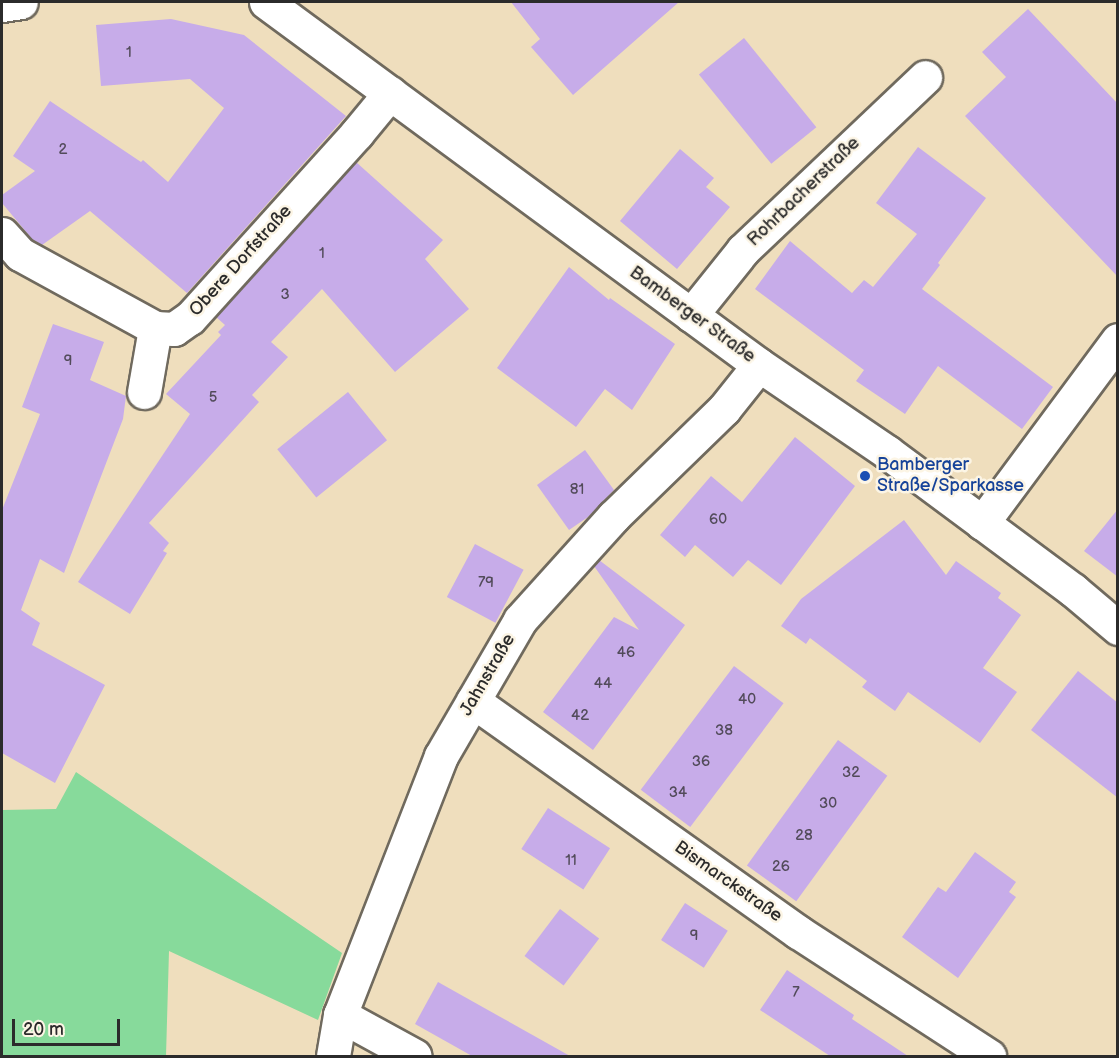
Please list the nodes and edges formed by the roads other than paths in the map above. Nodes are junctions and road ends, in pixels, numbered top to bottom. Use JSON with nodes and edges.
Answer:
{"nodes":[{"id":1,"x":21,"y":2,"type":"edge"},
{"id":2,"x":266,"y":2,"type":"edge"},
{"id":3,"x":2,"y":5,"type":"edge"},
{"id":4,"x":925,"y":77,"type":"dead end"},
{"id":5,"x":390,"y":93,"type":"junction"},
{"id":6,"x":2,"y":234,"type":"edge"},
{"id":7,"x":691,"y":315,"type":"junction"},
{"id":8,"x":156,"y":328,"type":"junction"},
{"id":9,"x":1118,"y":340,"type":"edge"},
{"id":10,"x":759,"y":365,"type":"junction"},
{"id":11,"x":144,"y":392,"type":"dead end"},
{"id":12,"x":982,"y":523,"type":"junction"},
{"id":13,"x":1118,"y":628,"type":"edge"},
{"id":14,"x":472,"y":701,"type":"junction"},
{"id":15,"x":340,"y":1015,"type":"junction"},
{"id":16,"x":333,"y":1056,"type":"edge"},
{"id":17,"x":415,"y":1056,"type":"edge"},
{"id":18,"x":989,"y":1056,"type":"edge"}],
"edges":[{"from":1,"to":3,"type":"street"},
{"from":2,"to":5,"type":"street","name":"Bamberger Straße"},
{"from":4,"to":7,"type":"street","name":"Rohrbacherstraße"},
{"from":5,"to":7,"type":"street","name":"Bamberger Straße"},
{"from":5,"to":8,"type":"street","name":"Obere Dorfstraße"},
{"from":6,"to":8,"type":"street"},
{"from":7,"to":10,"type":"street","name":"Bamberger Straße"},
{"from":8,"to":11,"type":"street"},
{"from":9,"to":12,"type":"street"},
{"from":10,"to":12,"type":"street","name":"Bamberger Straße"},
{"from":10,"to":14,"type":"street","name":"Jahnstraße"},
{"from":12,"to":13,"type":"street","name":"Bamberger Straße"},
{"from":14,"to":15,"type":"street","name":"Jahnstraße"},
{"from":14,"to":18,"type":"street","name":"Bismarckstraße"},
{"from":15,"to":16,"type":"street","name":"Jahnstraße"},
{"from":15,"to":17,"type":"street"}]}
